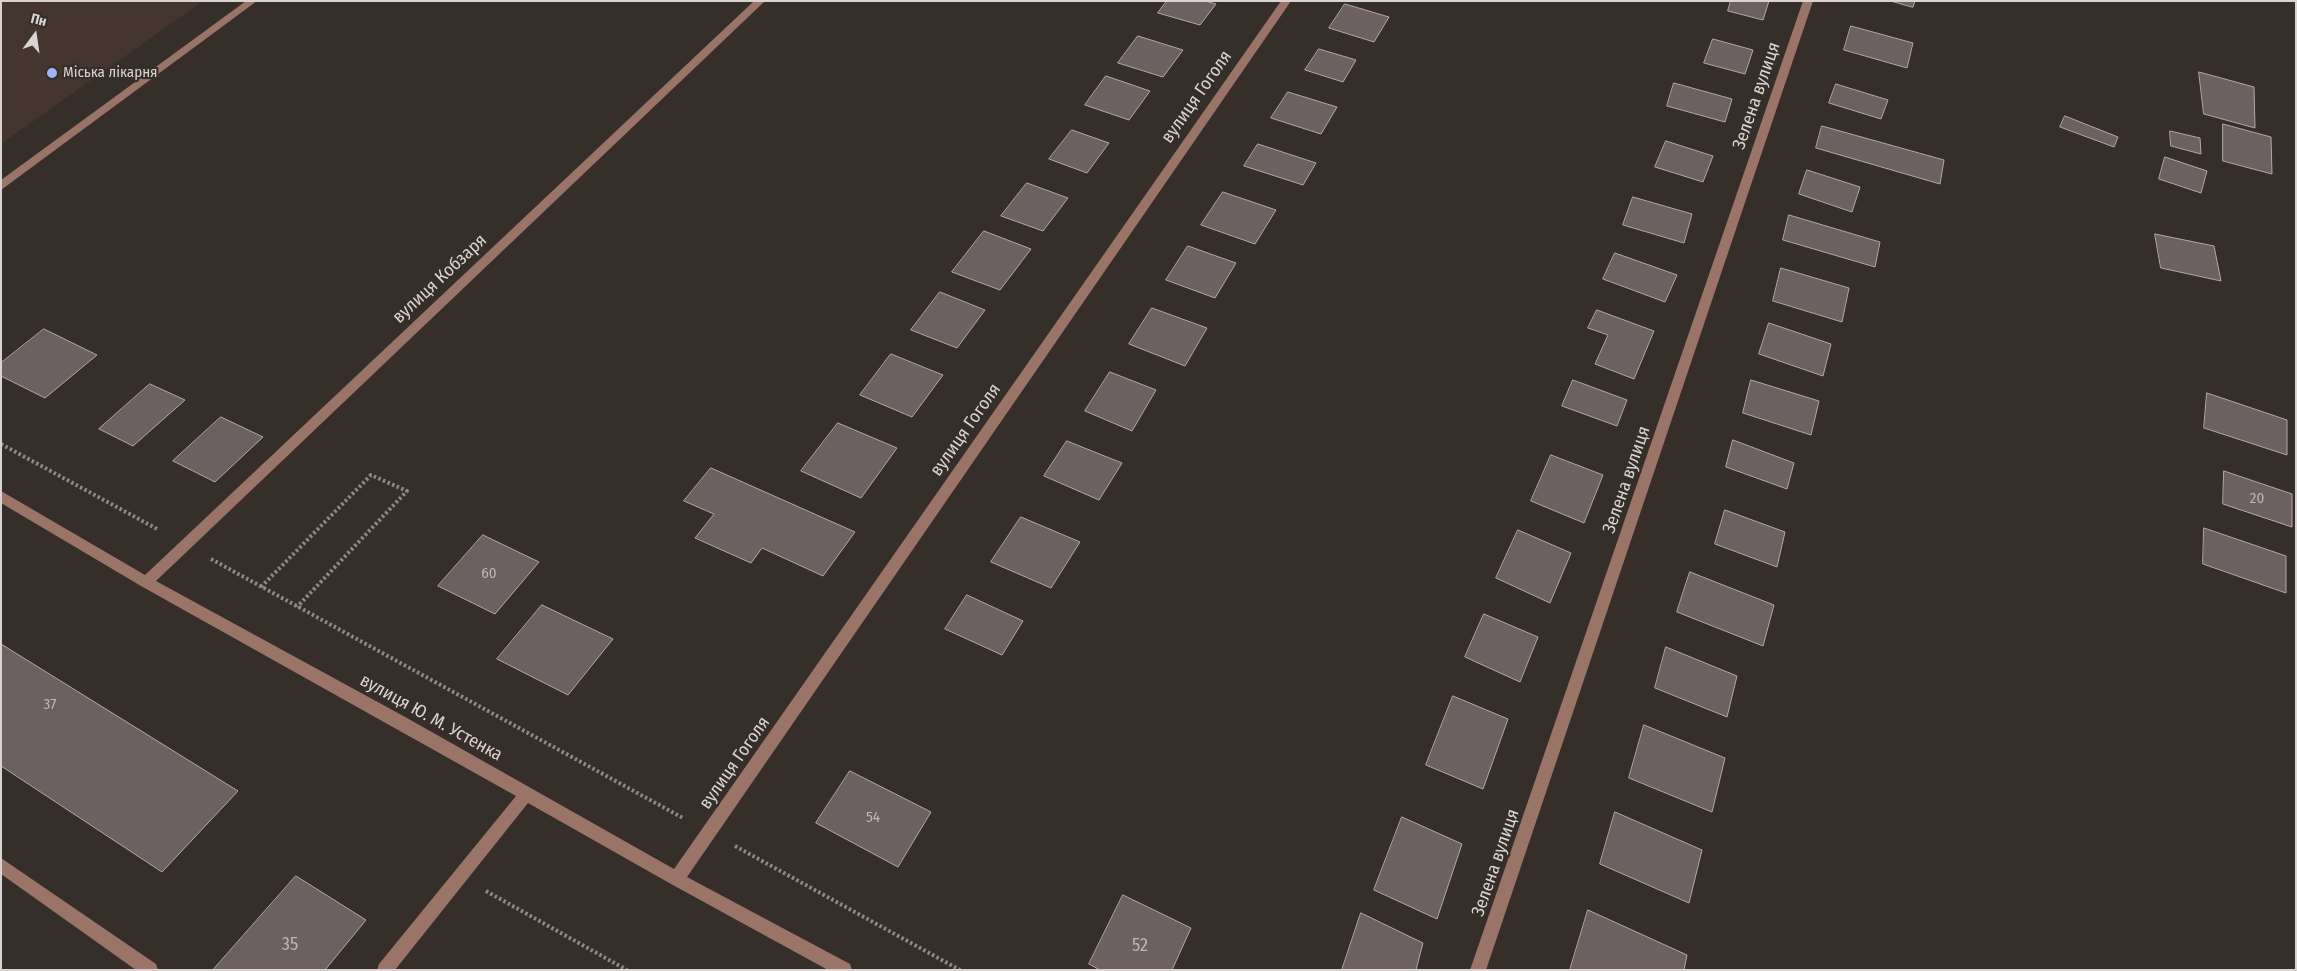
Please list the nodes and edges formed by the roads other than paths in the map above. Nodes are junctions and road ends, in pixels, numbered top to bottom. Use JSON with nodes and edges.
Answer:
{"nodes":[{"id":1,"x":252,"y":1,"type":"edge"},
{"id":2,"x":760,"y":1,"type":"edge"},
{"id":3,"x":1286,"y":1,"type":"edge"},
{"id":4,"x":1808,"y":1,"type":"edge"},
{"id":5,"x":1,"y":186,"type":"edge"},
{"id":6,"x":1,"y":496,"type":"edge"},
{"id":7,"x":146,"y":582,"type":"junction"},
{"id":8,"x":526,"y":794,"type":"junction"},
{"id":9,"x":1,"y":865,"type":"edge"},
{"id":10,"x":676,"y":879,"type":"junction"},
{"id":11,"x":150,"y":970,"type":"edge"},
{"id":12,"x":385,"y":970,"type":"edge"},
{"id":13,"x":844,"y":970,"type":"edge"},
{"id":14,"x":1478,"y":970,"type":"edge"}],
"edges":[{"from":1,"to":5,"type":"street"},
{"from":2,"to":7,"type":"street","name":"вулиця Кобзаря"},
{"from":3,"to":10,"type":"street","name":"вулиця Гоголя"},
{"from":4,"to":14,"type":"street","name":"Зелена вулиця"},
{"from":6,"to":7,"type":"street","name":"вулиця Ю. М. Устенка"},
{"from":7,"to":8,"type":"street","name":"вулиця Ю. М. Устенка"},
{"from":8,"to":10,"type":"street","name":"вулиця Ю. М. Устенка"},
{"from":8,"to":12,"type":"street"},
{"from":9,"to":11,"type":"street"},
{"from":10,"to":13,"type":"street","name":"вулиця Ю. М. Устенка"}]}
